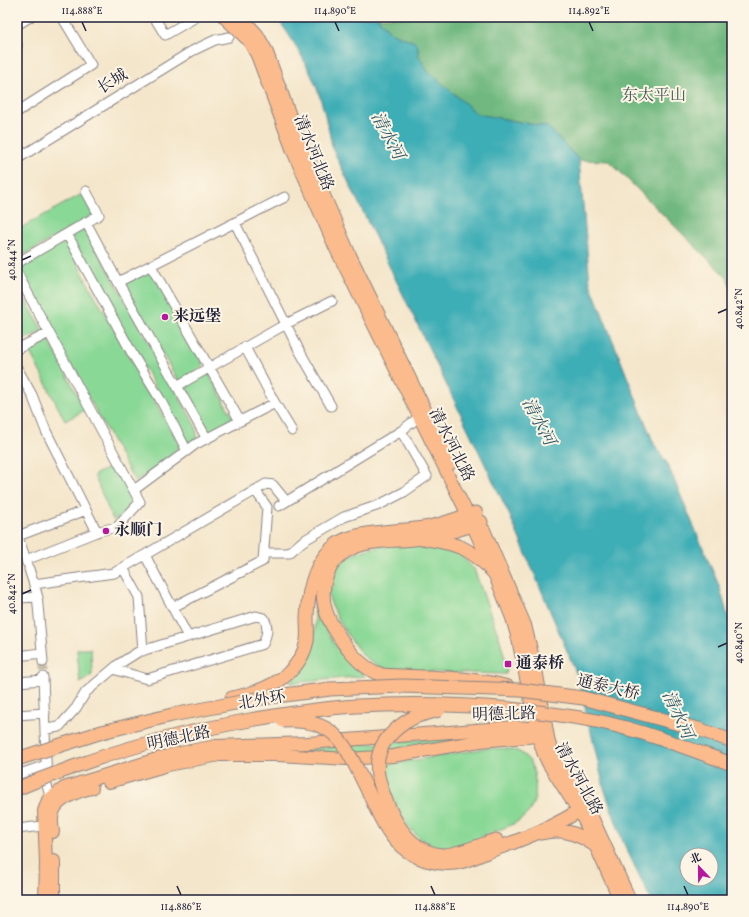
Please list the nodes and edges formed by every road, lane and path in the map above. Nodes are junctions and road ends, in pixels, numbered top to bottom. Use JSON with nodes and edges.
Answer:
{"nodes":[{"id":1,"x":30,"y":17,"type":"edge"},
{"id":2,"x":62,"y":17,"type":"edge"},
{"id":3,"x":154,"y":17,"type":"edge"},
{"id":4,"x":196,"y":17,"type":"edge"},
{"id":5,"x":224,"y":17,"type":"edge"},
{"id":6,"x":241,"y":17,"type":"edge"},
{"id":7,"x":17,"y":26,"type":"edge"},
{"id":8,"x":229,"y":36,"type":"dead end"},
{"id":9,"x":17,"y":112,"type":"edge"},
{"id":10,"x":17,"y":159,"type":"edge"},
{"id":11,"x":86,"y":191,"type":"dead end"},
{"id":12,"x":285,"y":197,"type":"dead end"},
{"id":13,"x":86,"y":222,"type":"junction"},
{"id":14,"x":235,"y":223,"type":"junction"},
{"id":15,"x":67,"y":234,"type":"junction"},
{"id":16,"x":17,"y":263,"type":"edge"},
{"id":17,"x":151,"y":266,"type":"junction"},
{"id":18,"x":17,"y":273,"type":"edge"},
{"id":19,"x":118,"y":282,"type":"junction"},
{"id":20,"x":332,"y":301,"type":"dead end"},
{"id":21,"x":286,"y":324,"type":"junction"},
{"id":22,"x":49,"y":333,"type":"junction"},
{"id":23,"x":245,"y":347,"type":"junction"},
{"id":24,"x":17,"y":349,"type":"edge"},
{"id":25,"x":209,"y":367,"type":"junction"},
{"id":26,"x":17,"y":368,"type":"edge"},
{"id":27,"x":177,"y":386,"type":"junction"},
{"id":28,"x":275,"y":403,"type":"junction"},
{"id":29,"x":331,"y":406,"type":"dead end"},
{"id":30,"x":419,"y":417,"type":"junction"},
{"id":31,"x":240,"y":421,"type":"junction"},
{"id":32,"x":401,"y":431,"type":"junction"},
{"id":33,"x":292,"y":432,"type":"dead end"},
{"id":34,"x":206,"y":439,"type":"junction"},
{"id":35,"x":187,"y":451,"type":"junction"},
{"id":36,"x":134,"y":490,"type":"junction"},
{"id":37,"x":255,"y":490,"type":"junction"},
{"id":38,"x":86,"y":510,"type":"junction"},
{"id":39,"x":474,"y":519,"type":"junction"},
{"id":40,"x":97,"y":532,"type":"junction"},
{"id":41,"x":17,"y":535,"type":"edge"},
{"id":42,"x":424,"y":538,"type":"junction"},
{"id":43,"x":264,"y":552,"type":"junction"},
{"id":44,"x":145,"y":555,"type":"junction"},
{"id":45,"x":27,"y":564,"type":"junction"},
{"id":46,"x":124,"y":568,"type":"junction"},
{"id":47,"x":494,"y":573,"type":"junction"},
{"id":48,"x":34,"y":584,"type":"junction"},
{"id":49,"x":38,"y":597,"type":"junction"},
{"id":50,"x":17,"y":598,"type":"edge"},
{"id":51,"x":172,"y":607,"type":"junction"},
{"id":52,"x":188,"y":637,"type":"junction"},
{"id":53,"x":143,"y":651,"type":"junction"},
{"id":54,"x":17,"y":656,"type":"edge"},
{"id":55,"x":113,"y":669,"type":"junction"},
{"id":56,"x":17,"y":682,"type":"edge"},
{"id":57,"x":520,"y":690,"type":"junction"},
{"id":58,"x":450,"y":706,"type":"junction"},
{"id":59,"x":45,"y":713,"type":"junction"},
{"id":60,"x":17,"y":715,"type":"edge"},
{"id":61,"x":46,"y":729,"type":"junction"},
{"id":62,"x":540,"y":731,"type":"junction"},
{"id":63,"x":102,"y":732,"type":"junction"},
{"id":64,"x":732,"y":742,"type":"edge"},
{"id":65,"x":99,"y":758,"type":"junction"},
{"id":66,"x":17,"y":759,"type":"edge"},
{"id":67,"x":732,"y":764,"type":"edge"},
{"id":68,"x":46,"y":765,"type":"junction"},
{"id":69,"x":17,"y":775,"type":"edge"},
{"id":70,"x":17,"y":789,"type":"edge"},
{"id":71,"x":54,"y":801,"type":"junction"},
{"id":72,"x":581,"y":806,"type":"junction"},
{"id":73,"x":48,"y":825,"type":"junction"},
{"id":74,"x":17,"y":829,"type":"edge"},
{"id":75,"x":530,"y":836,"type":"junction"},
{"id":76,"x":595,"y":845,"type":"junction"},
{"id":77,"x":45,"y":900,"type":"edge"},
{"id":78,"x":54,"y":900,"type":"edge"},
{"id":79,"x":620,"y":900,"type":"edge"},
{"id":80,"x":630,"y":900,"type":"edge"}],
"edges":[{"from":1,"to":7,"type":"street"},
{"from":2,"to":9,"type":"street"},
{"from":3,"to":4,"type":"street"},
{"from":5,"to":30,"type":"main road","name":"清水河北路"},
{"from":6,"to":39,"type":"main road","name":"清水河北路"},
{"from":8,"to":10,"type":"street","name":"长城"},
{"from":11,"to":13,"type":"street"},
{"from":12,"to":14,"type":"street"},
{"from":13,"to":15,"type":"street"},
{"from":13,"to":19,"type":"street"},
{"from":14,"to":17,"type":"street"},
{"from":14,"to":21,"type":"street"},
{"from":15,"to":16,"type":"street"},
{"from":15,"to":35,"type":"street"},
{"from":17,"to":19,"type":"street"},
{"from":17,"to":25,"type":"street"},
{"from":18,"to":22,"type":"street"},
{"from":19,"to":27,"type":"street"},
{"from":20,"to":21,"type":"street"},
{"from":21,"to":23,"type":"street"},
{"from":21,"to":29,"type":"street"},
{"from":22,"to":24,"type":"street"},
{"from":22,"to":36,"type":"street"},
{"from":23,"to":25,"type":"street"},
{"from":23,"to":28,"type":"street"},
{"from":25,"to":27,"type":"street"},
{"from":25,"to":31,"type":"street"},
{"from":26,"to":38,"type":"street"},
{"from":27,"to":34,"type":"street"},
{"from":28,"to":31,"type":"street"},
{"from":28,"to":33,"type":"street"},
{"from":30,"to":32,"type":"street"},
{"from":30,"to":39,"type":"main road","name":"清水河北路"},
{"from":31,"to":34,"type":"street"},
{"from":32,"to":37,"type":"street"},
{"from":32,"to":43,"type":"street"},
{"from":34,"to":35,"type":"street"},
{"from":35,"to":36,"type":"street"},
{"from":36,"to":40,"type":"street"},
{"from":37,"to":43,"type":"street"},
{"from":37,"to":44,"type":"street"},
{"from":38,"to":40,"type":"street"},
{"from":38,"to":41,"type":"street"},
{"from":39,"to":42,"type":"highway"},
{"from":39,"to":47,"type":"main road","name":"清水河北路"},
{"from":39,"to":62,"type":"main road","name":"清水河北路"},
{"from":39,"to":63,"type":"highway","bridge":true},
{"from":40,"to":45,"type":"street"},
{"from":41,"to":45,"type":"street"},
{"from":42,"to":47,"type":"highway"},
{"from":42,"to":57,"type":"highway","bridge":true},
{"from":43,"to":51,"type":"street"},
{"from":44,"to":46,"type":"street"},
{"from":44,"to":51,"type":"street"},
{"from":45,"to":48,"type":"street"},
{"from":46,"to":48,"type":"street"},
{"from":46,"to":53,"type":"street"},
{"from":47,"to":62,"type":"main road","name":"清水河北路"},
{"from":48,"to":49,"type":"street"},
{"from":49,"to":50,"type":"street"},
{"from":49,"to":54,"type":"street"},
{"from":51,"to":52,"type":"street"},
{"from":52,"to":53,"type":"street"},
{"from":52,"to":55,"type":"street"},
{"from":53,"to":55,"type":"street"},
{"from":55,"to":61,"type":"street"},
{"from":56,"to":59,"type":"street"},
{"from":57,"to":63,"type":"highway","name":"北外环","bridge":true},
{"from":57,"to":64,"type":"highway","name":"通泰大桥","bridge":true},
{"from":58,"to":65,"type":"highway","name":"北外环","bridge":true},
{"from":58,"to":67,"type":"highway","name":"北外环","bridge":true},
{"from":58,"to":72,"type":"highway","bridge":true},
{"from":59,"to":60,"type":"street"},
{"from":59,"to":61,"type":"street"},
{"from":61,"to":68,"type":"street"},
{"from":62,"to":71,"type":"main road","name":"明德北路"},
{"from":62,"to":71,"type":"main road","name":"明德北路"},
{"from":62,"to":72,"type":"main road","name":"清水河北路"},
{"from":63,"to":66,"type":"highway","name":"北外环","bridge":true},
{"from":65,"to":70,"type":"highway","name":"北外环","bridge":true},
{"from":65,"to":75,"type":"highway","bridge":true},
{"from":68,"to":69,"type":"street"},
{"from":68,"to":71,"type":"street"},
{"from":71,"to":73,"type":"main road"},
{"from":72,"to":75,"type":"highway"},
{"from":72,"to":76,"type":"main road","name":"清水河北路"},
{"from":72,"to":80,"type":"main road","name":"清水河北路"},
{"from":73,"to":74,"type":"street"},
{"from":73,"to":77,"type":"main road"},
{"from":73,"to":78,"type":"main road"},
{"from":75,"to":76,"type":"highway"},
{"from":76,"to":79,"type":"main road","name":"清水河北路"}]}
